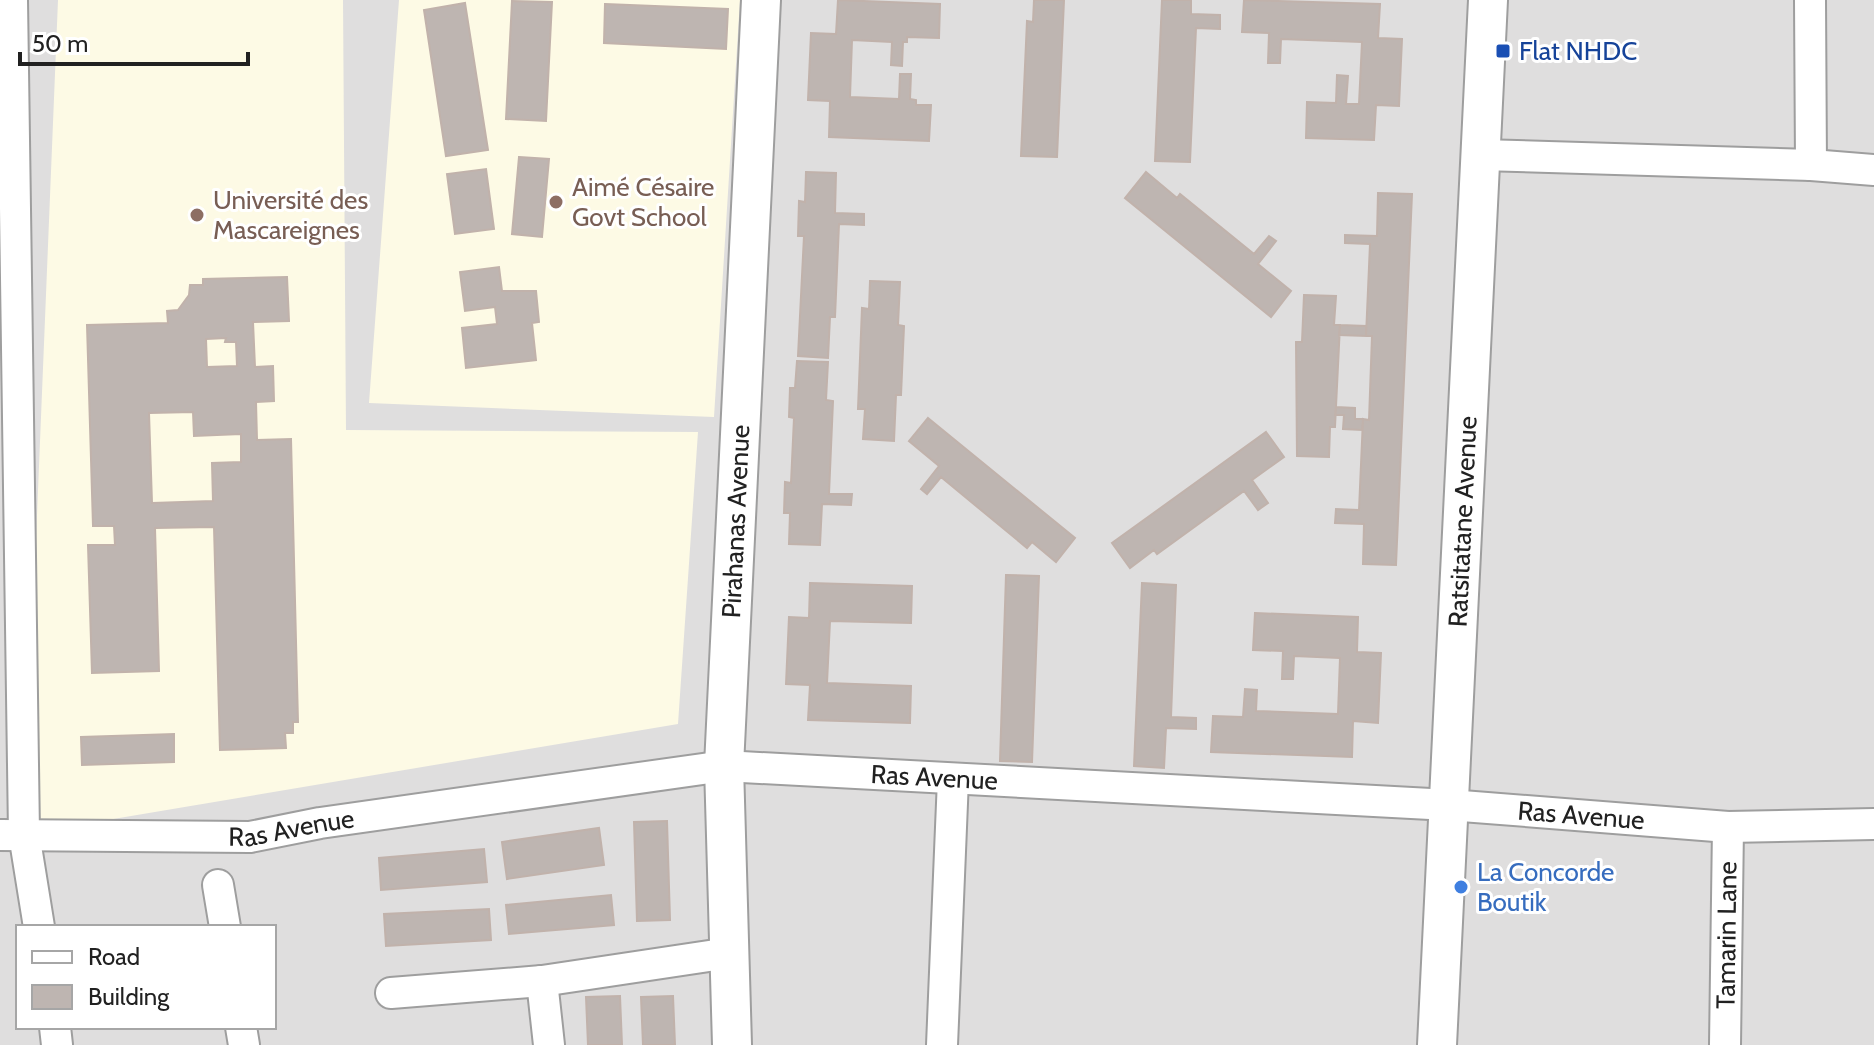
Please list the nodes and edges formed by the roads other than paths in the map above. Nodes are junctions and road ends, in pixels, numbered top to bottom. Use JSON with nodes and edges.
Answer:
{"nodes":[{"id":1,"x":12,"y":0,"type":"edge"},
{"id":2,"x":761,"y":0,"type":"edge"},
{"id":3,"x":1488,"y":0,"type":"edge"},
{"id":4,"x":1810,"y":0,"type":"edge"},
{"id":5,"x":1481,"y":155,"type":"junction"},
{"id":6,"x":1811,"y":165,"type":"junction"},
{"id":7,"x":1874,"y":170,"type":"edge"},
{"id":8,"x":724,"y":766,"type":"junction"},
{"id":9,"x":953,"y":779,"type":"junction"},
{"id":10,"x":1449,"y":805,"type":"junction"},
{"id":11,"x":1874,"y":824,"type":"edge"},
{"id":12,"x":1728,"y":827,"type":"junction"},
{"id":13,"x":12,"y":835,"type":"edge"},
{"id":14,"x":218,"y":885,"type":"dead end"},
{"id":15,"x":38,"y":925,"type":"edge"},
{"id":16,"x":225,"y":925,"type":"edge"},
{"id":17,"x":729,"y":953,"type":"junction"},
{"id":18,"x":542,"y":981,"type":"junction"},
{"id":19,"x":391,"y":993,"type":"dead end"},
{"id":20,"x":549,"y":1045,"type":"edge"},
{"id":21,"x":732,"y":1045,"type":"edge"},
{"id":22,"x":942,"y":1045,"type":"edge"},
{"id":23,"x":1437,"y":1045,"type":"edge"},
{"id":24,"x":1725,"y":1045,"type":"edge"}],
"edges":[{"from":1,"to":13,"type":"street"},
{"from":2,"to":8,"type":"street","name":"Pirahanas Avenue"},
{"from":3,"to":5,"type":"street","name":"Ratsitatane Avenue"},
{"from":4,"to":6,"type":"street"},
{"from":5,"to":6,"type":"street"},
{"from":5,"to":10,"type":"street","name":"Ratsitatane Avenue"},
{"from":6,"to":7,"type":"street"},
{"from":8,"to":9,"type":"street","name":"Ras Avenue"},
{"from":8,"to":13,"type":"street","name":"Ras Avenue"},
{"from":8,"to":17,"type":"street","name":"Pirahanas Avenue"},
{"from":9,"to":10,"type":"street","name":"Ras Avenue"},
{"from":9,"to":22,"type":"street"},
{"from":10,"to":12,"type":"street","name":"Ras Avenue"},
{"from":10,"to":23,"type":"street","name":"Ratsitatane Avenue"},
{"from":11,"to":12,"type":"street","name":"Ras Avenue"},
{"from":12,"to":24,"type":"street","name":"Tamarin Lane"},
{"from":13,"to":15,"type":"street"},
{"from":14,"to":16,"type":"street"},
{"from":17,"to":18,"type":"street"},
{"from":17,"to":21,"type":"street","name":"Pirahanas Avenue"},
{"from":18,"to":19,"type":"street"},
{"from":18,"to":20,"type":"street"}]}
